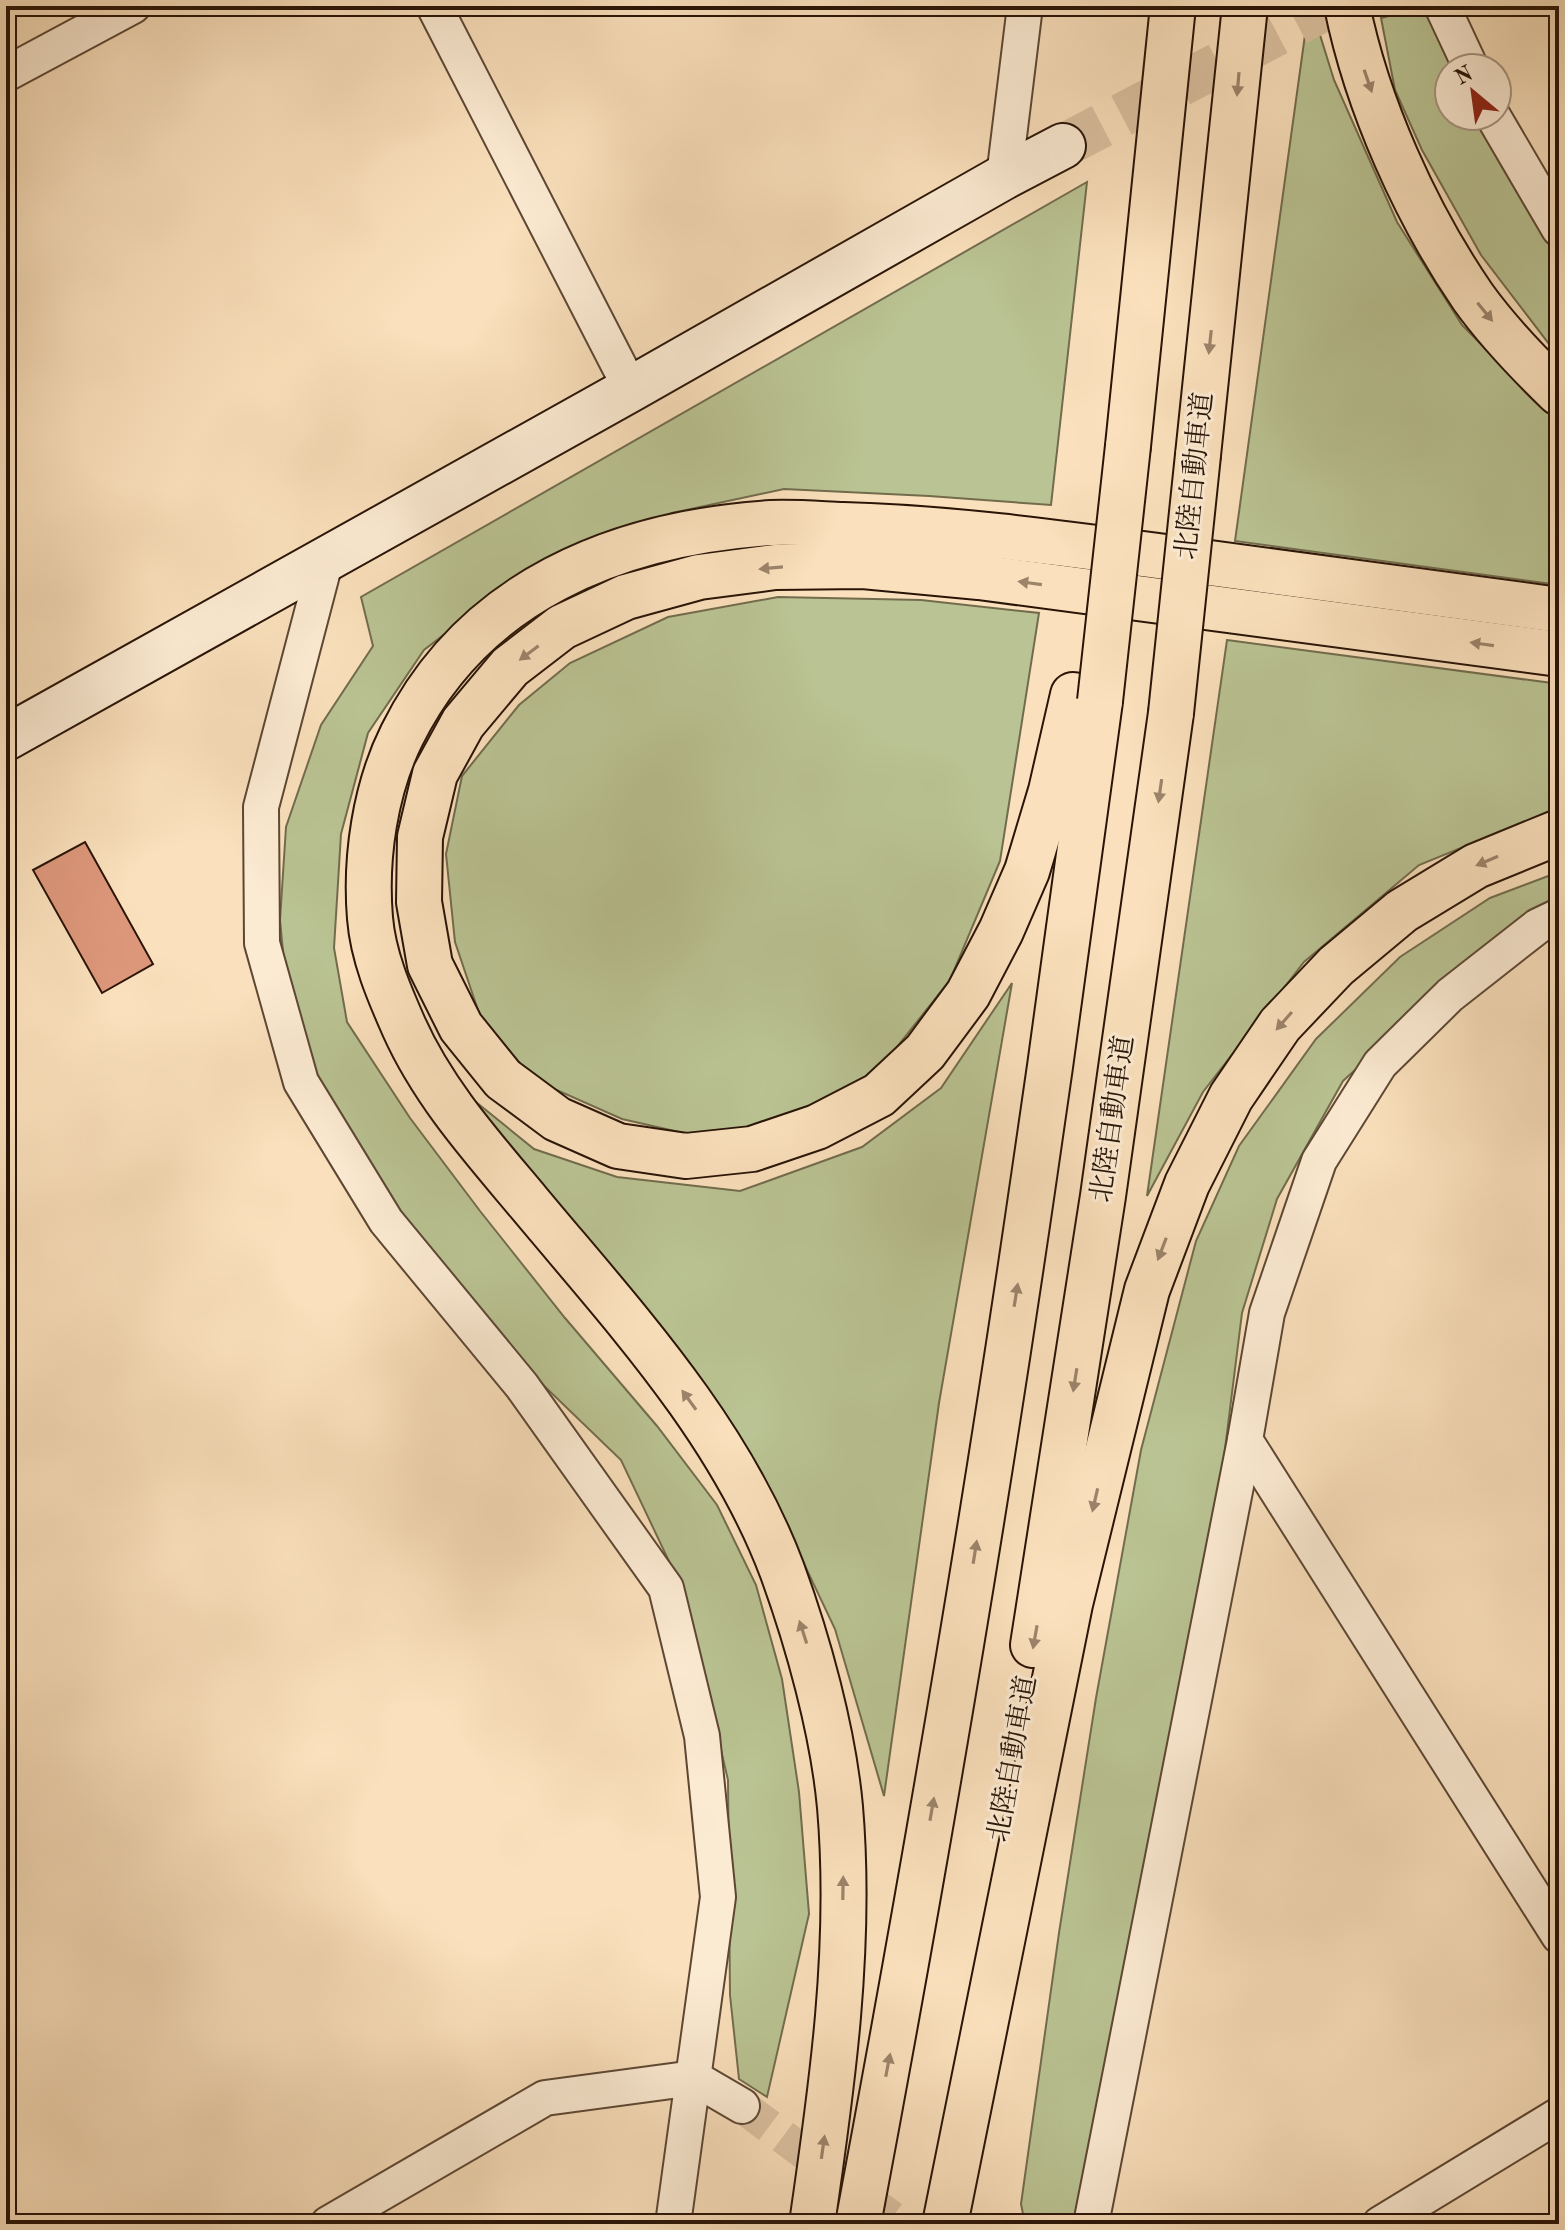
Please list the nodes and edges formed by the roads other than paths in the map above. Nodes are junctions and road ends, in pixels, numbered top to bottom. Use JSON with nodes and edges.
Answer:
{"nodes":[{"id":1,"x":133,"y":6,"type":"edge"},
{"id":2,"x":434,"y":6,"type":"edge"},
{"id":3,"x":1025,"y":6,"type":"edge"},
{"id":4,"x":1154,"y":6,"type":"edge"},
{"id":5,"x":1173,"y":6,"type":"edge"},
{"id":6,"x":1245,"y":6,"type":"edge"},
{"id":7,"x":1347,"y":6,"type":"edge"},
{"id":8,"x":1442,"y":6,"type":"edge"},
{"id":9,"x":1464,"y":52,"type":"edge"},
{"id":10,"x":6,"y":74,"type":"edge"},
{"id":11,"x":1502,"y":132,"type":"edge"},
{"id":12,"x":1063,"y":146,"type":"tunnel mouth"},
{"id":13,"x":1004,"y":177,"type":"junction"},
{"id":14,"x":1559,"y":229,"type":"edge"},
{"id":15,"x":631,"y":389,"type":"junction"},
{"id":16,"x":1559,"y":393,"type":"edge"},
{"id":17,"x":1118,"y":443,"type":"junction"},
{"id":18,"x":326,"y":559,"type":"junction"},
{"id":19,"x":1559,"y":610,"type":"edge"},
{"id":20,"x":1559,"y":654,"type":"edge"},
{"id":21,"x":1086,"y":698,"type":"junction"},
{"id":22,"x":6,"y":738,"type":"edge"},
{"id":23,"x":1559,"y":832,"type":"edge"},
{"id":24,"x":1559,"y":916,"type":"edge"},
{"id":25,"x":1245,"y":1440,"type":"junction"},
{"id":26,"x":1559,"y":1936,"type":"edge"},
{"id":27,"x":694,"y":2078,"type":"junction"},
{"id":28,"x":742,"y":2106,"type":"tunnel mouth"},
{"id":29,"x":1559,"y":2115,"type":"edge"},
{"id":30,"x":328,"y":2224,"type":"edge"},
{"id":31,"x":673,"y":2224,"type":"edge"},
{"id":32,"x":812,"y":2224,"type":"edge"},
{"id":33,"x":858,"y":2224,"type":"edge"},
{"id":34,"x":930,"y":2224,"type":"edge"},
{"id":35,"x":945,"y":2224,"type":"edge"},
{"id":36,"x":1091,"y":2224,"type":"edge"},
{"id":37,"x":1380,"y":2224,"type":"edge"}],
"edges":[{"from":1,"to":10,"type":"street"},
{"from":2,"to":15,"type":"street"},
{"from":3,"to":13,"type":"street"},
{"from":4,"to":17,"type":"highway"},
{"from":5,"to":17,"type":"highway"},
{"from":6,"to":34,"type":"highway","name":"北陸自動車道","one_way":true,"bridge":true},
{"from":7,"to":16,"type":"highway","one_way":true},
{"from":8,"to":9,"type":"street"},
{"from":11,"to":14,"type":"street"},
{"from":12,"to":13,"type":"street"},
{"from":13,"to":15,"type":"street"},
{"from":15,"to":18,"type":"street"},
{"from":17,"to":21,"type":"highway","bridge":true},
{"from":18,"to":22,"type":"street"},
{"from":18,"to":27,"type":"street"},
{"from":32,"to":19,"type":"highway","one_way":true},
{"from":20,"to":21,"type":"highway","one_way":true},
{"from":33,"to":21,"type":"highway","one_way":true},
{"from":23,"to":35,"type":"highway","one_way":true},
{"from":24,"to":25,"type":"street"},
{"from":25,"to":26,"type":"street"},
{"from":25,"to":36,"type":"street"},
{"from":27,"to":28,"type":"street"},
{"from":27,"to":30,"type":"street"},
{"from":27,"to":31,"type":"street"},
{"from":29,"to":37,"type":"street"}]}
